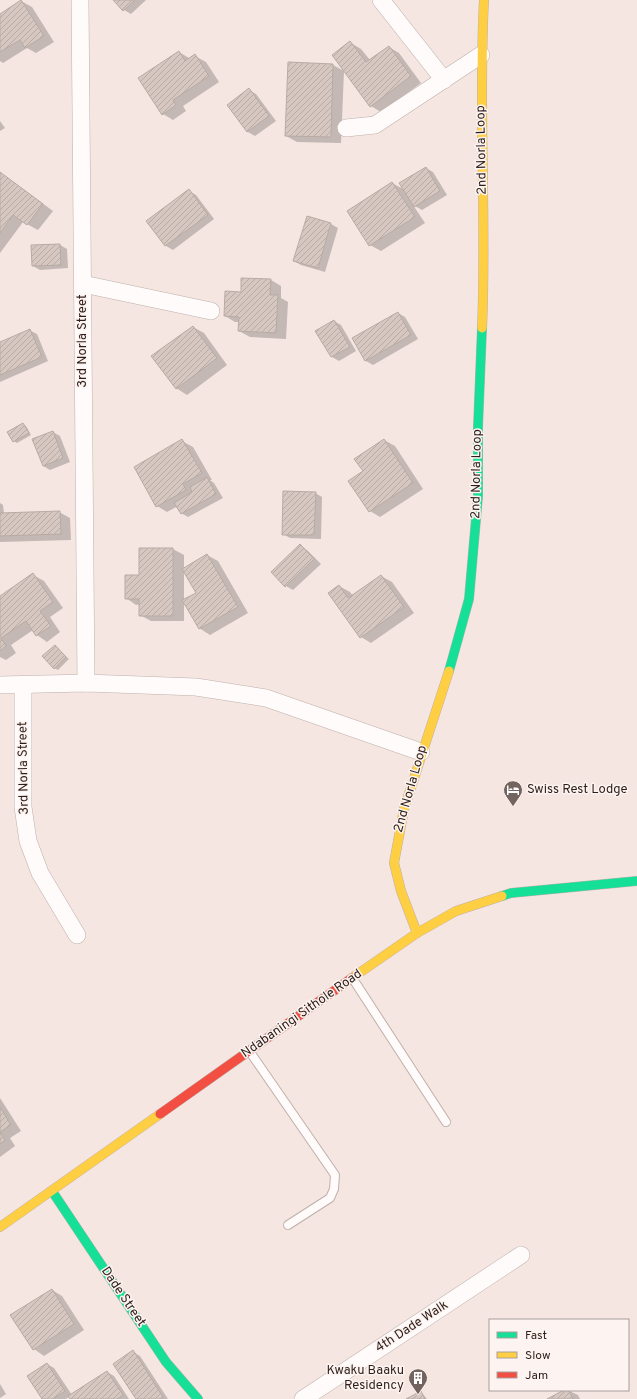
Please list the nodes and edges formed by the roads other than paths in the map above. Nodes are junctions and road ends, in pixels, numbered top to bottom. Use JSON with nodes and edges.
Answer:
{"nodes":[{"id":1,"x":80,"y":0,"type":"edge"},
{"id":2,"x":381,"y":0,"type":"edge"},
{"id":3,"x":484,"y":0,"type":"edge"},
{"id":4,"x":481,"y":55,"type":"junction"},
{"id":5,"x":444,"y":80,"type":"junction"},
{"id":6,"x":346,"y":128,"type":"dead end"},
{"id":7,"x":83,"y":284,"type":"junction"},
{"id":8,"x":211,"y":311,"type":"dead end"},
{"id":9,"x":86,"y":683,"type":"junction"},
{"id":10,"x":0,"y":685,"type":"edge"},
{"id":11,"x":22,"y":685,"type":"junction"},
{"id":12,"x":421,"y":752,"type":"junction"},
{"id":13,"x":637,"y":881,"type":"edge"},
{"id":14,"x":417,"y":933,"type":"junction"},
{"id":15,"x":76,"y":935,"type":"dead end"},
{"id":16,"x":353,"y":978,"type":"junction"},
{"id":17,"x":249,"y":1051,"type":"junction"},
{"id":18,"x":446,"y":1122,"type":"dead end"},
{"id":19,"x":52,"y":1191,"type":"junction"},
{"id":20,"x":288,"y":1225,"type":"dead end"},
{"id":21,"x":0,"y":1227,"type":"edge"},
{"id":22,"x":521,"y":1256,"type":"dead end"},
{"id":23,"x":198,"y":1399,"type":"edge"},
{"id":24,"x":303,"y":1399,"type":"edge"}],
"edges":[{"from":1,"to":7,"type":"street","name":"3rd Norla Street"},
{"from":2,"to":5,"type":"street"},
{"from":3,"to":4,"type":"street","name":"2nd Norla Loop"},
{"from":4,"to":5,"type":"street"},
{"from":4,"to":12,"type":"street","name":"2nd Norla Loop"},
{"from":5,"to":6,"type":"street"},
{"from":7,"to":8,"type":"street"},
{"from":7,"to":9,"type":"street","name":"3rd Norla Street"},
{"from":9,"to":11,"type":"street"},
{"from":9,"to":12,"type":"street"},
{"from":10,"to":11,"type":"street"},
{"from":11,"to":15,"type":"street","name":"3rd Norla Street"},
{"from":12,"to":14,"type":"street","name":"2nd Norla Loop"},
{"from":13,"to":14,"type":"street","name":"Ndabaningi Sithole Road"},
{"from":14,"to":16,"type":"street","name":"Ndabaningi Sithole Road"},
{"from":16,"to":17,"type":"street","name":"Ndabaningi Sithole Road"},
{"from":16,"to":18,"type":"lane"},
{"from":17,"to":19,"type":"street","name":"Ndabaningi Sithole Road"},
{"from":17,"to":20,"type":"lane"},
{"from":19,"to":21,"type":"street","name":"Ndabaningi Sithole Road"},
{"from":19,"to":23,"type":"street","name":"Dade Street"},
{"from":22,"to":24,"type":"street","name":"4th Dade Walk"}]}
